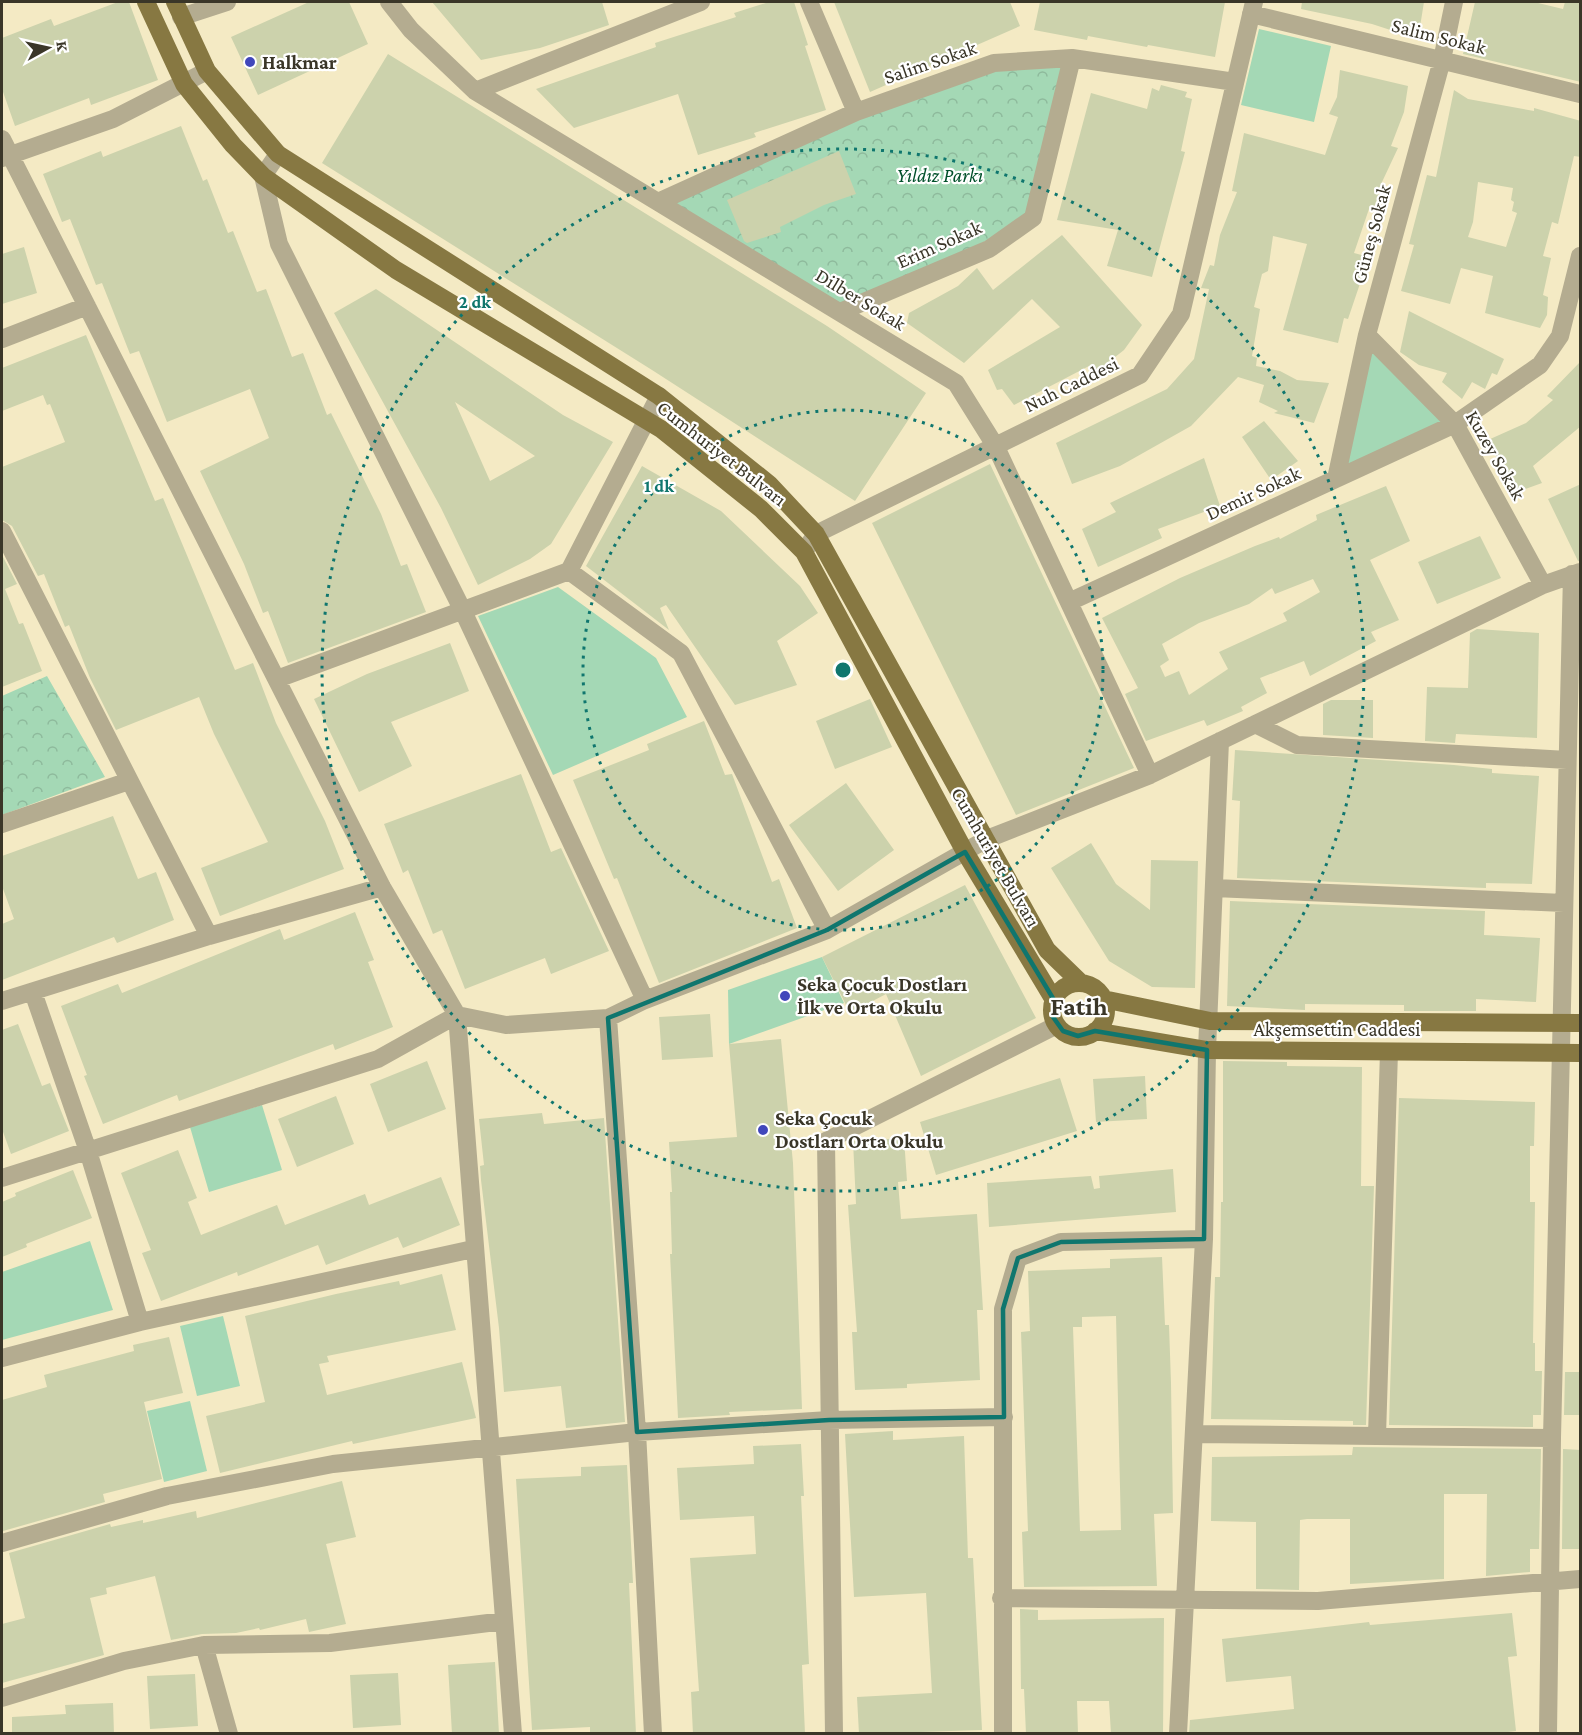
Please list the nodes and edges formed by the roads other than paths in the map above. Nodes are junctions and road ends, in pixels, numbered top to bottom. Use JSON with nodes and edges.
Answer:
{"nodes":[{"id":1,"x":146,"y":2,"type":"edge"},
{"id":2,"x":227,"y":2,"type":"edge"},
{"id":3,"x":390,"y":2,"type":"edge"},
{"id":4,"x":701,"y":2,"type":"edge"},
{"id":5,"x":809,"y":2,"type":"edge"},
{"id":6,"x":1454,"y":2,"type":"edge"},
{"id":7,"x":1253,"y":8,"type":"edge"},
{"id":8,"x":178,"y":9,"type":"edge"},
{"id":9,"x":1072,"y":58,"type":"junction"},
{"id":10,"x":1442,"y":60,"type":"junction"},
{"id":11,"x":207,"y":71,"type":"junction"},
{"id":12,"x":1235,"y":82,"type":"junction"},
{"id":13,"x":184,"y":84,"type":"junction"},
{"id":14,"x":475,"y":91,"type":"junction"},
{"id":15,"x":1581,"y":94,"type":"edge"},
{"id":16,"x":856,"y":112,"type":"junction"},
{"id":17,"x":2,"y":139,"type":"edge"},
{"id":18,"x":278,"y":154,"type":"junction"},
{"id":19,"x":6,"y":157,"type":"edge"},
{"id":20,"x":263,"y":176,"type":"junction"},
{"id":21,"x":658,"y":202,"type":"junction"},
{"id":22,"x":1581,"y":256,"type":"edge"},
{"id":23,"x":87,"y":306,"type":"junction"},
{"id":24,"x":840,"y":312,"type":"junction"},
{"id":25,"x":1367,"y":335,"type":"junction"},
{"id":26,"x":2,"y":339,"type":"edge"},
{"id":27,"x":659,"y":396,"type":"junction"},
{"id":28,"x":646,"y":421,"type":"junction"},
{"id":29,"x":1455,"y":424,"type":"junction"},
{"id":30,"x":996,"y":447,"type":"junction"},
{"id":31,"x":1336,"y":479,"type":"junction"},
{"id":32,"x":2,"y":531,"type":"edge"},
{"id":33,"x":816,"y":534,"type":"junction"},
{"id":34,"x":804,"y":552,"type":"junction"},
{"id":35,"x":569,"y":571,"type":"junction"},
{"id":36,"x":1576,"y":573,"type":"edge"},
{"id":37,"x":1543,"y":585,"type":"junction"},
{"id":38,"x":1069,"y":602,"type":"junction"},
{"id":39,"x":462,"y":609,"type":"junction"},
{"id":40,"x":277,"y":679,"type":"junction"},
{"id":41,"x":1255,"y":724,"type":"junction"},
{"id":42,"x":1220,"y":741,"type":"junction"},
{"id":43,"x":1567,"y":760,"type":"junction"},
{"id":44,"x":1150,"y":775,"type":"junction"},
{"id":45,"x":129,"y":781,"type":"junction"},
{"id":46,"x":2,"y":824,"type":"edge"},
{"id":47,"x":987,"y":839,"type":"junction"},
{"id":48,"x":965,"y":852,"type":"junction"},
{"id":49,"x":382,"y":886,"type":"junction"},
{"id":50,"x":1215,"y":888,"type":"junction"},
{"id":51,"x":1564,"y":903,"type":"junction"},
{"id":52,"x":826,"y":930,"type":"junction"},
{"id":53,"x":209,"y":936,"type":"junction"},
{"id":54,"x":1081,"y":983,"type":"junction"},
{"id":55,"x":33,"y":992,"type":"junction"},
{"id":56,"x":1103,"y":999,"type":"junction"},
{"id":57,"x":645,"y":1000,"type":"junction"},
{"id":58,"x":1054,"y":1000,"type":"junction"},
{"id":59,"x":2,"y":1001,"type":"edge"},
{"id":60,"x":457,"y":1015,"type":"junction"},
{"id":61,"x":608,"y":1018,"type":"junction"},
{"id":62,"x":1210,"y":1021,"type":"junction"},
{"id":63,"x":1562,"y":1023,"type":"junction"},
{"id":64,"x":1581,"y":1023,"type":"edge"},
{"id":65,"x":1057,"y":1025,"type":"junction"},
{"id":66,"x":1095,"y":1031,"type":"junction"},
{"id":67,"x":1207,"y":1050,"type":"junction"},
{"id":68,"x":1389,"y":1052,"type":"junction"},
{"id":69,"x":1561,"y":1053,"type":"junction"},
{"id":70,"x":1581,"y":1053,"type":"edge"},
{"id":71,"x":88,"y":1151,"type":"junction"},
{"id":72,"x":2,"y":1178,"type":"edge"},
{"id":73,"x":1204,"y":1239,"type":"junction"},
{"id":74,"x":474,"y":1249,"type":"junction"},
{"id":75,"x":140,"y":1322,"type":"junction"},
{"id":76,"x":2,"y":1358,"type":"edge"},
{"id":77,"x":1004,"y":1417,"type":"junction"},
{"id":78,"x":829,"y":1420,"type":"junction"},
{"id":79,"x":637,"y":1432,"type":"junction"},
{"id":80,"x":1194,"y":1434,"type":"junction"},
{"id":81,"x":1377,"y":1436,"type":"junction"},
{"id":82,"x":1552,"y":1438,"type":"junction"},
{"id":83,"x":490,"y":1449,"type":"junction"},
{"id":84,"x":2,"y":1543,"type":"edge"},
{"id":85,"x":1581,"y":1579,"type":"edge"},
{"id":86,"x":1552,"y":1581,"type":"junction"},
{"id":87,"x":1001,"y":1598,"type":"junction"},
{"id":88,"x":1186,"y":1600,"type":"junction"},
{"id":89,"x":504,"y":1621,"type":"junction"},
{"id":90,"x":204,"y":1645,"type":"junction"},
{"id":91,"x":2,"y":1698,"type":"edge"},
{"id":92,"x":230,"y":1734,"type":"edge"},
{"id":93,"x":513,"y":1734,"type":"edge"},
{"id":94,"x":653,"y":1734,"type":"edge"},
{"id":95,"x":834,"y":1734,"type":"edge"},
{"id":96,"x":1003,"y":1734,"type":"edge"},
{"id":97,"x":1178,"y":1734,"type":"edge"},
{"id":98,"x":1548,"y":1734,"type":"edge"}],
"edges":[{"from":1,"to":13,"type":"main road","name":"Cumhuriyet Bulvarı"},
{"from":2,"to":8,"type":"street"},
{"from":3,"to":14,"type":"street","name":"Dilber Sokak"},
{"from":4,"to":14,"type":"street"},
{"from":5,"to":16,"type":"street"},
{"from":6,"to":10,"type":"street","name":"Güneş Sokak"},
{"from":7,"to":10,"type":"street","name":"Salim Sokak"},
{"from":7,"to":12,"type":"street","name":"Nuh Caddesi"},
{"from":8,"to":11,"type":"main road","name":"Cumhuriyet Bulvarı"},
{"from":9,"to":12,"type":"street","name":"Salim Sokak"},
{"from":9,"to":16,"type":"street","name":"Salim Sokak"},
{"from":9,"to":24,"type":"street","name":"Erim Sokak"},
{"from":10,"to":15,"type":"street","name":"Salim Sokak"},
{"from":10,"to":25,"type":"street","name":"Güneş Sokak"},
{"from":11,"to":13,"type":"street"},
{"from":11,"to":18,"type":"main road","name":"Cumhuriyet Bulvarı"},
{"from":12,"to":30,"type":"street","name":"Nuh Caddesi"},
{"from":13,"to":19,"type":"street"},
{"from":13,"to":20,"type":"main road","name":"Cumhuriyet Bulvarı"},
{"from":14,"to":21,"type":"street","name":"Dilber Sokak"},
{"from":16,"to":21,"type":"street","name":"Salim Sokak"},
{"from":17,"to":19,"type":"street"},
{"from":18,"to":20,"type":"street"},
{"from":18,"to":27,"type":"main road","name":"Cumhuriyet Bulvarı"},
{"from":19,"to":23,"type":"street"},
{"from":20,"to":28,"type":"main road","name":"Cumhuriyet Bulvarı"},
{"from":20,"to":39,"type":"street"},
{"from":21,"to":24,"type":"street","name":"Dilber Sokak"},
{"from":22,"to":29,"type":"street","name":"Demir Sokak"},
{"from":23,"to":26,"type":"street"},
{"from":23,"to":40,"type":"street"},
{"from":24,"to":30,"type":"street","name":"Dilber Sokak"},
{"from":25,"to":29,"type":"street","name":"Kuzey Sokak"},
{"from":25,"to":31,"type":"street","name":"Güneş Sokak"},
{"from":27,"to":28,"type":"street"},
{"from":27,"to":33,"type":"main road","name":"Cumhuriyet Bulvarı"},
{"from":28,"to":34,"type":"main road","name":"Cumhuriyet Bulvarı"},
{"from":28,"to":35,"type":"street"},
{"from":29,"to":31,"type":"street","name":"Demir Sokak"},
{"from":29,"to":37,"type":"street","name":"Kuzey Sokak"},
{"from":30,"to":33,"type":"street","name":"Nuh Caddesi"},
{"from":30,"to":38,"type":"street","name":"Dilber Sokak"},
{"from":31,"to":38,"type":"street","name":"Demir Sokak"},
{"from":32,"to":45,"type":"street"},
{"from":33,"to":34,"type":"street"},
{"from":33,"to":47,"type":"main road","name":"Cumhuriyet Bulvarı"},
{"from":34,"to":48,"type":"main road","name":"Cumhuriyet Bulvarı"},
{"from":35,"to":39,"type":"street"},
{"from":35,"to":52,"type":"street"},
{"from":36,"to":37,"type":"street"},
{"from":36,"to":43,"type":"street"},
{"from":37,"to":41,"type":"street"},
{"from":38,"to":44,"type":"street","name":"Dilber Sokak"},
{"from":39,"to":40,"type":"street"},
{"from":39,"to":57,"type":"street"},
{"from":40,"to":49,"type":"street"},
{"from":41,"to":42,"type":"street"},
{"from":41,"to":43,"type":"street"},
{"from":42,"to":44,"type":"street"},
{"from":42,"to":50,"type":"street"},
{"from":43,"to":51,"type":"street"},
{"from":44,"to":47,"type":"street"},
{"from":45,"to":46,"type":"street"},
{"from":45,"to":53,"type":"street"},
{"from":47,"to":48,"type":"street"},
{"from":47,"to":54,"type":"main road","name":"Cumhuriyet Bulvarı"},
{"from":48,"to":52,"type":"street"},
{"from":48,"to":58,"type":"main road","name":"Cumhuriyet Bulvarı"},
{"from":49,"to":53,"type":"street"},
{"from":49,"to":60,"type":"street"},
{"from":50,"to":51,"type":"street"},
{"from":50,"to":62,"type":"street"},
{"from":51,"to":63,"type":"street"},
{"from":52,"to":57,"type":"street"},
{"from":53,"to":55,"type":"street"},
{"from":54,"to":56,"type":"main road"},
{"from":54,"to":58,"type":"main road"},
{"from":55,"to":59,"type":"street"},
{"from":55,"to":71,"type":"street"},
{"from":56,"to":62,"type":"main road","name":"Akşemsettin Caddesi"},
{"from":56,"to":66,"type":"main road"},
{"from":57,"to":61,"type":"street"},
{"from":58,"to":65,"type":"main road"},
{"from":60,"to":61,"type":"street"},
{"from":60,"to":71,"type":"street"},
{"from":60,"to":74,"type":"street"},
{"from":61,"to":79,"type":"street"},
{"from":62,"to":63,"type":"main road","name":"Akşemsettin Caddesi"},
{"from":62,"to":67,"type":"street"},
{"from":63,"to":64,"type":"main road","name":"Akşemsettin Caddesi"},
{"from":63,"to":69,"type":"street"},
{"from":65,"to":66,"type":"main road"},
{"from":65,"to":78,"type":"street"},
{"from":66,"to":67,"type":"main road","name":"Akşemsettin Caddesi"},
{"from":67,"to":68,"type":"main road","name":"Akşemsettin Caddesi"},
{"from":67,"to":73,"type":"street"},
{"from":68,"to":69,"type":"main road","name":"Akşemsettin Caddesi"},
{"from":68,"to":81,"type":"street"},
{"from":69,"to":70,"type":"main road","name":"Akşemsettin Caddesi"},
{"from":69,"to":82,"type":"street"},
{"from":71,"to":72,"type":"street"},
{"from":71,"to":75,"type":"street"},
{"from":73,"to":77,"type":"street"},
{"from":73,"to":80,"type":"street"},
{"from":74,"to":75,"type":"street"},
{"from":74,"to":83,"type":"street"},
{"from":75,"to":76,"type":"street"},
{"from":77,"to":78,"type":"street"},
{"from":77,"to":87,"type":"street"},
{"from":78,"to":79,"type":"street"},
{"from":78,"to":95,"type":"street"},
{"from":79,"to":83,"type":"street"},
{"from":79,"to":94,"type":"street"},
{"from":80,"to":81,"type":"street"},
{"from":80,"to":88,"type":"street"},
{"from":81,"to":82,"type":"street"},
{"from":82,"to":86,"type":"street"},
{"from":83,"to":84,"type":"street"},
{"from":83,"to":89,"type":"street"},
{"from":85,"to":86,"type":"street"},
{"from":86,"to":88,"type":"street"},
{"from":86,"to":98,"type":"street"},
{"from":87,"to":88,"type":"street"},
{"from":87,"to":96,"type":"street"},
{"from":88,"to":97,"type":"street"},
{"from":89,"to":90,"type":"street"},
{"from":89,"to":93,"type":"street"},
{"from":90,"to":91,"type":"street"},
{"from":90,"to":92,"type":"street"}]}
